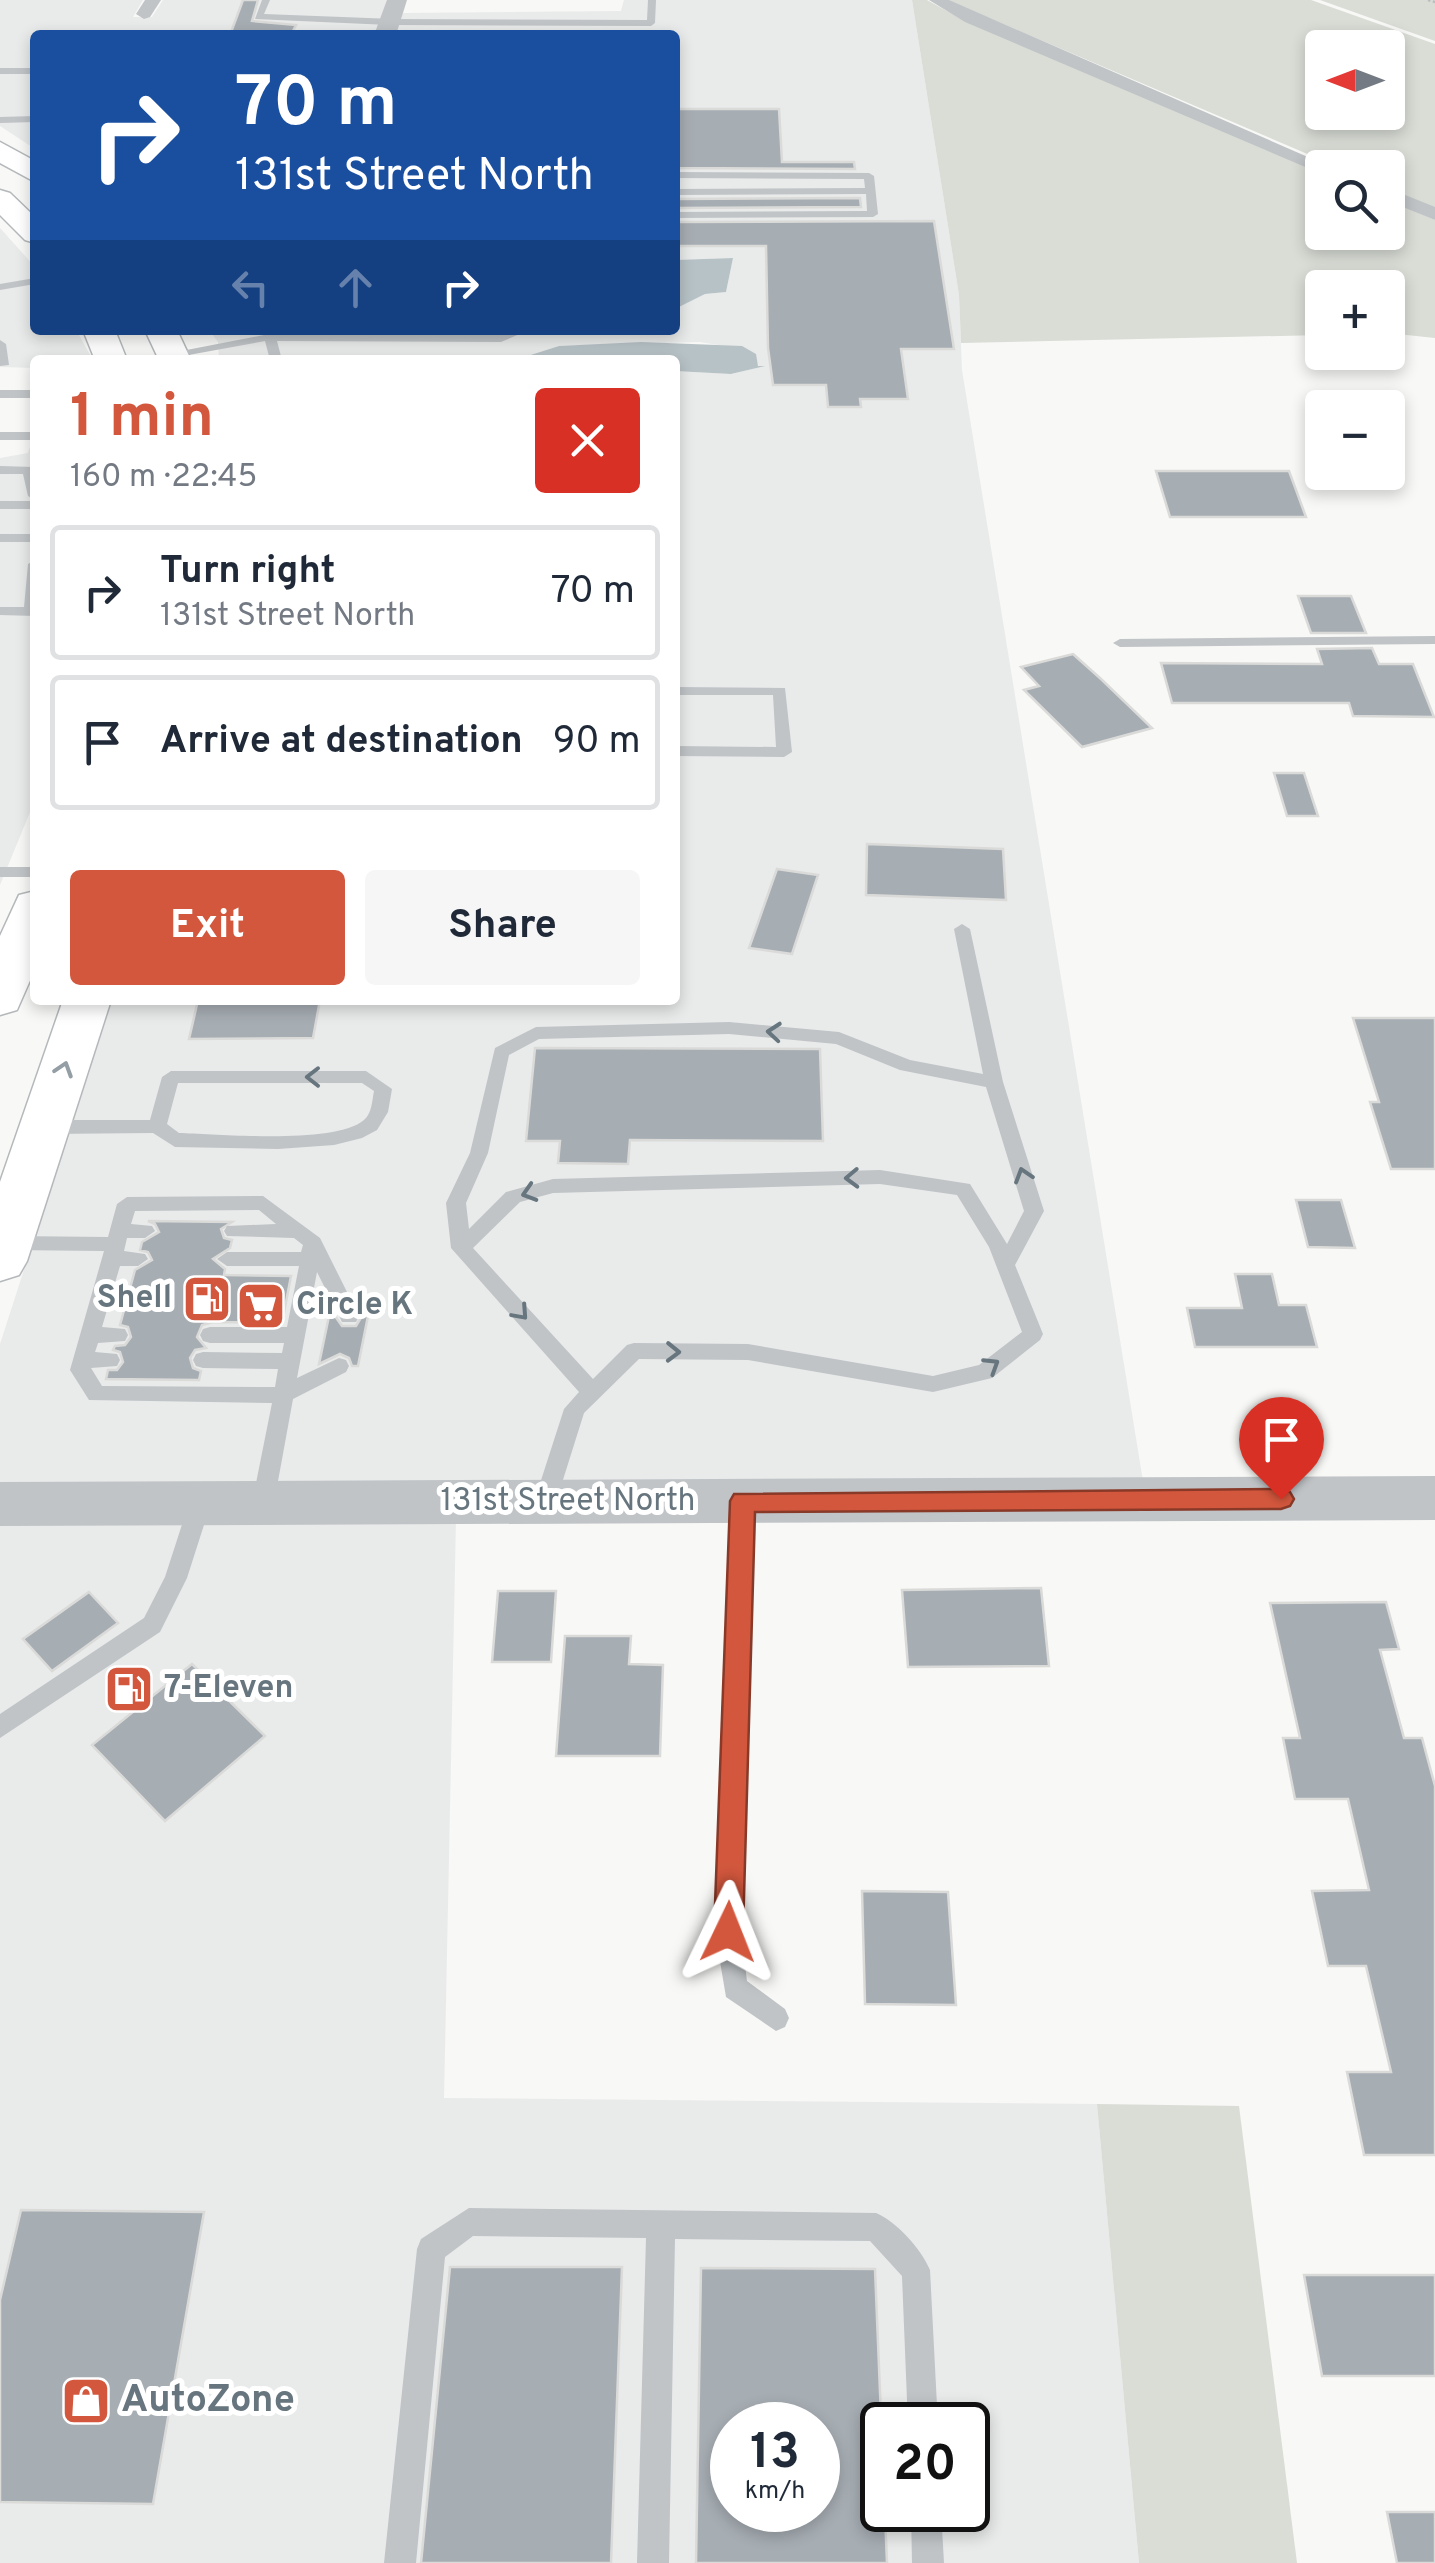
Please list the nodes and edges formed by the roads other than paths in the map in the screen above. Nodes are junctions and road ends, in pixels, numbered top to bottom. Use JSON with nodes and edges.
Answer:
{"nodes":[{"id":1,"x":266,"y":0,"type":"edge"},
{"id":2,"x":652,"y":0,"type":"edge"},
{"id":3,"x":937,"y":0,"type":"edge"},
{"id":4,"x":390,"y":19,"type":"edge"},
{"id":5,"x":542,"y":22,"type":"junction"},
{"id":6,"x":540,"y":30,"type":"edge"},
{"id":7,"x":0,"y":71,"type":"edge"},
{"id":8,"x":30,"y":71,"type":"edge"},
{"id":9,"x":30,"y":118,"type":"edge"},
{"id":10,"x":0,"y":120,"type":"edge"},
{"id":11,"x":0,"y":150,"type":"edge"},
{"id":12,"x":1305,"y":160,"type":"edge"},
{"id":13,"x":30,"y":171,"type":"edge"},
{"id":14,"x":680,"y":176,"type":"edge"},
{"id":15,"x":870,"y":191,"type":"junction"},
{"id":16,"x":680,"y":192,"type":"edge"},
{"id":17,"x":0,"y":199,"type":"edge"},
{"id":18,"x":1405,"y":201,"type":"edge"},
{"id":19,"x":1435,"y":214,"type":"edge"},
{"id":20,"x":680,"y":215,"type":"edge"},
{"id":21,"x":30,"y":229,"type":"edge"},
{"id":22,"x":30,"y":281,"type":"edge"},
{"id":23,"x":0,"y":288,"type":"edge"},
{"id":24,"x":263,"y":335,"type":"edge"},
{"id":25,"x":415,"y":335,"type":"edge"},
{"id":26,"x":510,"y":335,"type":"edge"},
{"id":27,"x":0,"y":344,"type":"edge"},
{"id":28,"x":170,"y":348,"type":"edge"},
{"id":29,"x":0,"y":362,"type":"edge"},
{"id":30,"x":0,"y":394,"type":"edge"},
{"id":31,"x":30,"y":394,"type":"edge"},
{"id":32,"x":0,"y":436,"type":"edge"},
{"id":33,"x":30,"y":436,"type":"edge"},
{"id":34,"x":0,"y":470,"type":"edge"},
{"id":35,"x":30,"y":470,"type":"edge"},
{"id":36,"x":0,"y":506,"type":"edge"},
{"id":37,"x":30,"y":506,"type":"edge"},
{"id":38,"x":0,"y":538,"type":"edge"},
{"id":39,"x":30,"y":538,"type":"edge"},
{"id":40,"x":0,"y":612,"type":"edge"},
{"id":41,"x":30,"y":612,"type":"edge"},
{"id":42,"x":1435,"y":640,"type":"edge"},
{"id":43,"x":1120,"y":643,"type":"dead end"},
{"id":44,"x":680,"y":691,"type":"edge"},
{"id":45,"x":680,"y":751,"type":"edge"},
{"id":46,"x":0,"y":872,"type":"edge"},
{"id":47,"x":30,"y":872,"type":"edge"},
{"id":48,"x":30,"y":918,"type":"edge"},
{"id":49,"x":962,"y":929,"type":"dead end"},
{"id":50,"x":0,"y":999,"type":"edge"},
{"id":51,"x":84,"y":1005,"type":"edge"},
{"id":52,"x":994,"y":1082,"type":"junction"},
{"id":53,"x":157,"y":1126,"type":"junction"},
{"id":54,"x":44,"y":1127,"type":"junction"},
{"id":55,"x":145,"y":1231,"type":"dead end"},
{"id":56,"x":234,"y":1231,"type":"dead end"},
{"id":57,"x":115,"y":1244,"type":"junction"},
{"id":58,"x":307,"y":1245,"type":"junction"},
{"id":59,"x":461,"y":1248,"type":"junction"},
{"id":60,"x":3,"y":1252,"type":"edge"},
{"id":61,"x":138,"y":1259,"type":"dead end"},
{"id":62,"x":228,"y":1259,"type":"dead end"},
{"id":63,"x":1006,"y":1264,"type":"junction"},
{"id":64,"x":348,"y":1316,"type":"dead end"},
{"id":65,"x":90,"y":1334,"type":"junction"},
{"id":66,"x":118,"y":1334,"type":"dead end"},
{"id":67,"x":210,"y":1334,"type":"dead end"},
{"id":68,"x":296,"y":1334,"type":"junction"},
{"id":69,"x":84,"y":1360,"type":"junction"},
{"id":70,"x":110,"y":1360,"type":"dead end"},
{"id":71,"x":203,"y":1360,"type":"dead end"},
{"id":72,"x":290,"y":1361,"type":"junction"},
{"id":73,"x":339,"y":1366,"type":"dead end"},
{"id":74,"x":592,"y":1392,"type":"junction"},
{"id":75,"x":283,"y":1395,"type":"junction"},
{"id":76,"x":1435,"y":1498,"type":"edge"},
{"id":77,"x":743,"y":1501,"type":"junction"},
{"id":78,"x":545,"y":1502,"type":"junction"},
{"id":79,"x":200,"y":1503,"type":"junction"},
{"id":80,"x":263,"y":1503,"type":"junction"},
{"id":81,"x":0,"y":1504,"type":"edge"},
{"id":82,"x":0,"y":1727,"type":"edge"},
{"id":83,"x":776,"y":2018,"type":"dead end"},
{"id":84,"x":661,"y":2222,"type":"junction"},
{"id":85,"x":921,"y":2402,"type":"edge"},
{"id":86,"x":927,"y":2532,"type":"edge"},
{"id":87,"x":400,"y":2563,"type":"edge"},
{"id":88,"x":653,"y":2563,"type":"edge"},
{"id":89,"x":928,"y":2563,"type":"edge"}],
"edges":[{"from":1,"to":4,"type":"lane"},
{"from":2,"to":5,"type":"lane"},
{"from":3,"to":12,"type":"street"},
{"from":4,"to":5,"type":"lane"},
{"from":5,"to":6,"type":"lane"},
{"from":7,"to":8,"type":"lane"},
{"from":9,"to":10,"type":"lane"},
{"from":11,"to":13,"type":"main road"},
{"from":14,"to":15,"type":"lane"},
{"from":15,"to":16,"type":"lane"},
{"from":15,"to":20,"type":"lane"},
{"from":17,"to":21,"type":"main road"},
{"from":18,"to":19,"type":"street"},
{"from":22,"to":23,"type":"lane"},
{"from":24,"to":28,"type":"lane"},
{"from":25,"to":26,"type":"lane"},
{"from":27,"to":29,"type":"lane"},
{"from":30,"to":31,"type":"lane"},
{"from":32,"to":33,"type":"lane"},
{"from":34,"to":35,"type":"lane"},
{"from":36,"to":37,"type":"lane"},
{"from":38,"to":39,"type":"lane"},
{"from":40,"to":41,"type":"lane"},
{"from":42,"to":43,"type":"lane"},
{"from":44,"to":45,"type":"lane"},
{"from":46,"to":47,"type":"lane"},
{"from":48,"to":50,"type":"main road"},
{"from":49,"to":52,"type":"lane"},
{"from":54,"to":51,"type":"main road","one_way":true},
{"from":52,"to":59,"type":"lane","one_way":true},
{"from":63,"to":52,"type":"lane","one_way":true},
{"from":53,"to":53,"type":"lane","one_way":true},
{"from":53,"to":54,"type":"lane"},
{"from":54,"to":60,"type":"main road"},
{"from":55,"to":57,"type":"lane"},
{"from":56,"to":58,"type":"lane"},
{"from":57,"to":58,"type":"lane"},
{"from":57,"to":60,"type":"lane"},
{"from":57,"to":61,"type":"lane"},
{"from":57,"to":65,"type":"lane"},
{"from":58,"to":62,"type":"lane"},
{"from":58,"to":64,"type":"lane"},
{"from":58,"to":68,"type":"lane"},
{"from":63,"to":59,"type":"lane","one_way":true},
{"from":59,"to":74,"type":"lane","one_way":true},
{"from":74,"to":63,"type":"lane","one_way":true},
{"from":65,"to":66,"type":"lane"},
{"from":65,"to":69,"type":"lane"},
{"from":67,"to":68,"type":"lane"},
{"from":68,"to":72,"type":"lane"},
{"from":69,"to":70,"type":"lane"},
{"from":69,"to":75,"type":"lane"},
{"from":71,"to":72,"type":"lane"},
{"from":72,"to":75,"type":"lane"},
{"from":73,"to":75,"type":"lane"},
{"from":74,"to":78,"type":"lane"},
{"from":75,"to":80,"type":"lane"},
{"from":76,"to":77,"type":"street","name":"131st Street North"},
{"from":77,"to":78,"type":"street","name":"131st Street North"},
{"from":77,"to":83,"type":"lane"},
{"from":78,"to":80,"type":"street","name":"131st Street North"},
{"from":79,"to":80,"type":"street","name":"131st Street North"},
{"from":79,"to":81,"type":"street","name":"131st Street North"},
{"from":79,"to":82,"type":"lane"},
{"from":84,"to":85,"type":"lane"},
{"from":84,"to":87,"type":"lane"},
{"from":84,"to":88,"type":"lane"},
{"from":86,"to":89,"type":"lane"}]}
